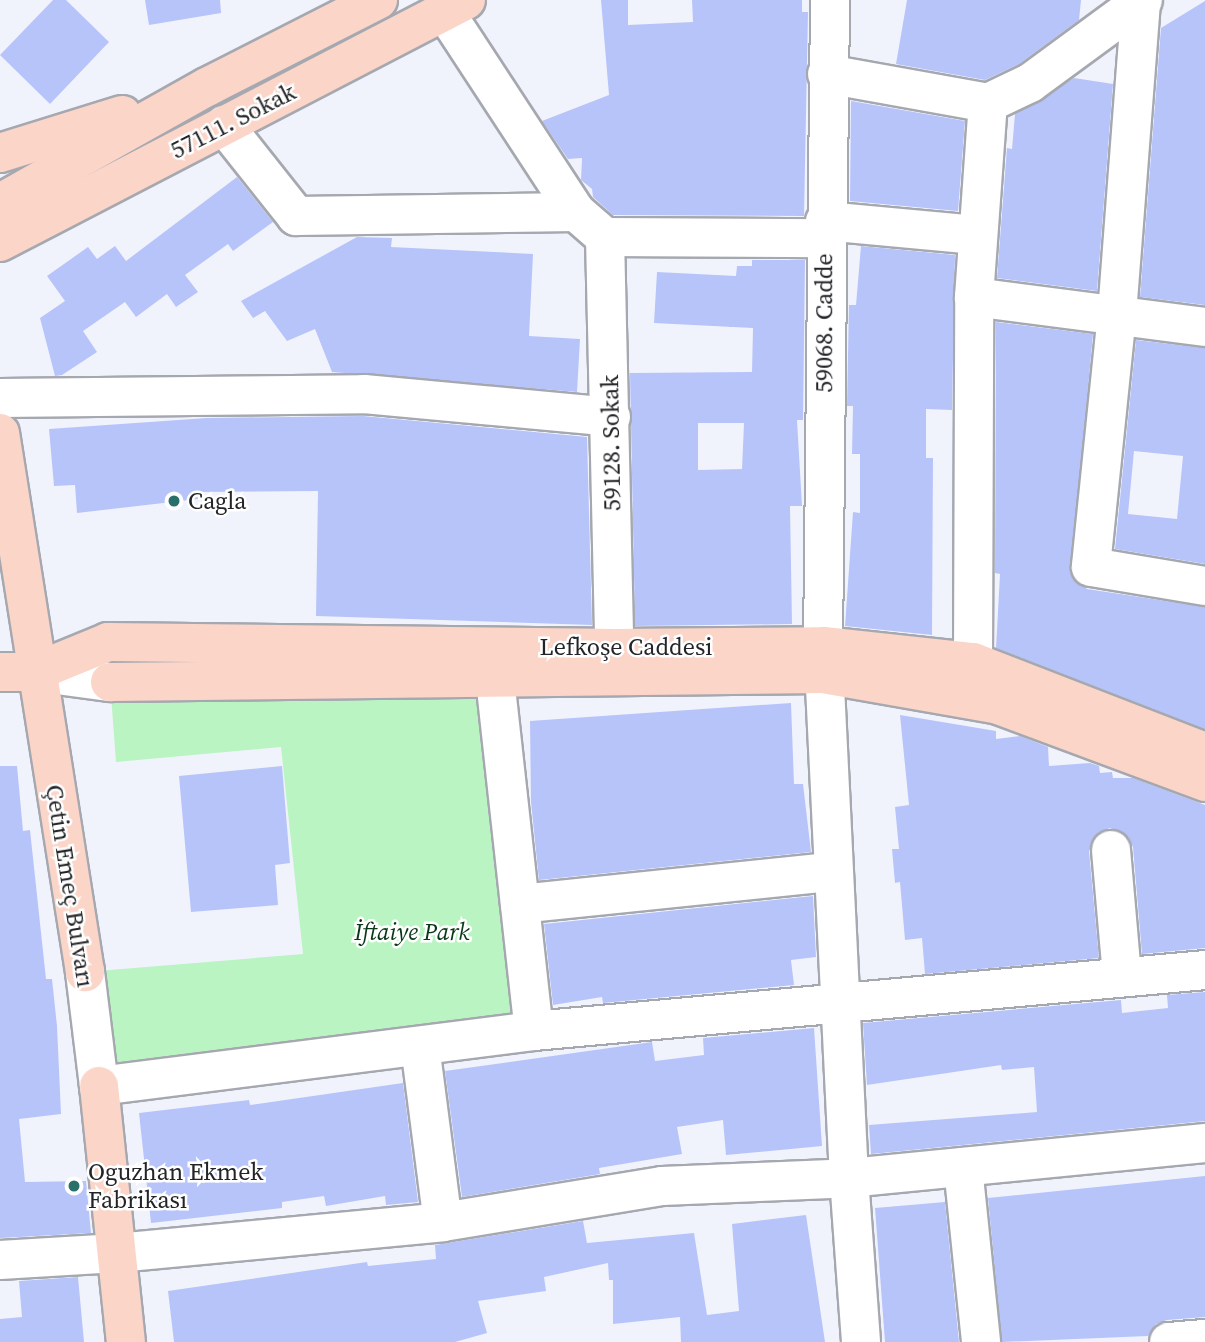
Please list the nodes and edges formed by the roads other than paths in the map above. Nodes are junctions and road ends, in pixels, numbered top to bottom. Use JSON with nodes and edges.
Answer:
{"nodes":[{"id":1,"x":378,"y":0,"type":"edge"},
{"id":2,"x":830,"y":0,"type":"edge"},
{"id":3,"x":1139,"y":1,"type":"edge"},
{"id":4,"x":456,"y":6,"type":"edge"},
{"id":5,"x":827,"y":74,"type":"junction"},
{"id":6,"x":207,"y":87,"type":"junction"},
{"id":7,"x":988,"y":103,"type":"junction"},
{"id":8,"x":224,"y":125,"type":"junction"},
{"id":9,"x":0,"y":153,"type":"edge"},
{"id":10,"x":0,"y":203,"type":"edge"},
{"id":11,"x":576,"y":212,"type":"junction"},
{"id":12,"x":825,"y":230,"type":"junction"},
{"id":13,"x":976,"y":235,"type":"junction"},
{"id":14,"x":605,"y":237,"type":"junction"},
{"id":15,"x":0,"y":242,"type":"edge"},
{"id":16,"x":974,"y":297,"type":"junction"},
{"id":17,"x":1117,"y":314,"type":"junction"},
{"id":18,"x":1205,"y":327,"type":"edge"},
{"id":19,"x":0,"y":398,"type":"edge"},
{"id":20,"x":611,"y":417,"type":"junction"},
{"id":21,"x":0,"y":433,"type":"edge"},
{"id":22,"x":1205,"y":586,"type":"edge"},
{"id":23,"x":614,"y":648,"type":"junction"},
{"id":24,"x":823,"y":660,"type":"junction"},
{"id":25,"x":973,"y":662,"type":"junction"},
{"id":26,"x":17,"y":672,"type":"edge"},
{"id":27,"x":495,"y":678,"type":"junction"},
{"id":28,"x":110,"y":682,"type":"joint"},
{"id":29,"x":1205,"y":752,"type":"edge"},
{"id":30,"x":1205,"y":782,"type":"edge"},
{"id":31,"x":1111,"y":850,"type":"dead end"},
{"id":32,"x":832,"y":872,"type":"junction"},
{"id":33,"x":520,"y":904,"type":"junction"},
{"id":34,"x":1205,"y":970,"type":"edge"},
{"id":35,"x":85,"y":972,"type":"joint"},
{"id":36,"x":1122,"y":975,"type":"junction"},
{"id":37,"x":840,"y":1004,"type":"junction"},
{"id":38,"x":534,"y":1031,"type":"junction"},
{"id":39,"x":420,"y":1046,"type":"junction"},
{"id":40,"x":99,"y":1086,"type":"junction"},
{"id":41,"x":1205,"y":1143,"type":"edge"},
{"id":42,"x":963,"y":1167,"type":"junction"},
{"id":43,"x":849,"y":1178,"type":"junction"},
{"id":44,"x":443,"y":1222,"type":"junction"},
{"id":45,"x":117,"y":1253,"type":"junction"},
{"id":46,"x":0,"y":1260,"type":"edge"},
{"id":47,"x":1205,"y":1339,"type":"edge"},
{"id":48,"x":126,"y":1342,"type":"edge"},
{"id":49,"x":861,"y":1342,"type":"edge"},
{"id":50,"x":981,"y":1342,"type":"edge"},
{"id":51,"x":1169,"y":1342,"type":"edge"}],
"edges":[{"from":1,"to":6,"type":"main road"},
{"from":2,"to":5,"type":"street","name":"59068. Cadde"},
{"from":3,"to":7,"type":"street"},
{"from":3,"to":17,"type":"street"},
{"from":4,"to":8,"type":"main road","name":"57111. Sokak"},
{"from":4,"to":11,"type":"street"},
{"from":5,"to":7,"type":"street"},
{"from":5,"to":12,"type":"street","name":"59068. Cadde"},
{"from":6,"to":9,"type":"main road"},
{"from":6,"to":10,"type":"main road"},
{"from":7,"to":13,"type":"street"},
{"from":8,"to":11,"type":"street"},
{"from":8,"to":15,"type":"main road","name":"57111. Sokak"},
{"from":11,"to":14,"type":"street"},
{"from":12,"to":13,"type":"street"},
{"from":12,"to":14,"type":"street"},
{"from":12,"to":24,"type":"street","name":"59068. Cadde"},
{"from":13,"to":16,"type":"street"},
{"from":14,"to":20,"type":"street","name":"59128. Sokak"},
{"from":16,"to":17,"type":"street"},
{"from":16,"to":25,"type":"street"},
{"from":17,"to":18,"type":"street"},
{"from":17,"to":22,"type":"street"},
{"from":19,"to":20,"type":"street"},
{"from":20,"to":23,"type":"street","name":"59128. Sokak"},
{"from":21,"to":26,"type":"main road","name":"Çetin Emeç Bulvarı"},
{"from":23,"to":24,"type":"main road","name":"Lefkoşe Caddesi"},
{"from":23,"to":26,"type":"main road","name":"Lefkoşe Caddesi"},
{"from":24,"to":25,"type":"main road","name":"Lefkoşe Caddesi"},
{"from":24,"to":27,"type":"main road","name":"Lefkoşe Caddesi"},
{"from":24,"to":30,"type":"main road","name":"Lefkoşe Caddesi"},
{"from":24,"to":32,"type":"street","name":"59068. Cadde"},
{"from":25,"to":29,"type":"main road","name":"Lefkoşe Caddesi"},
{"from":26,"to":28,"type":"street","name":"Lefkoşe Caddesi"},
{"from":26,"to":35,"type":"main road","name":"Çetin Emeç Bulvarı"},
{"from":27,"to":28,"type":"main road","name":"Lefkoşe Caddesi"},
{"from":27,"to":33,"type":"street"},
{"from":31,"to":36,"type":"street"},
{"from":32,"to":33,"type":"street"},
{"from":32,"to":37,"type":"street","name":"59068. Cadde"},
{"from":33,"to":38,"type":"street"},
{"from":34,"to":36,"type":"street"},
{"from":35,"to":40,"type":"street","name":"Çetin Emeç Bulvarı"},
{"from":36,"to":37,"type":"street"},
{"from":37,"to":38,"type":"street"},
{"from":37,"to":43,"type":"street","name":"59068. Cadde"},
{"from":38,"to":39,"type":"street"},
{"from":39,"to":40,"type":"street"},
{"from":39,"to":44,"type":"street"},
{"from":40,"to":45,"type":"main road","name":"Çetin Emeç Bulvarı"},
{"from":41,"to":42,"type":"street"},
{"from":42,"to":43,"type":"street"},
{"from":42,"to":50,"type":"street"},
{"from":43,"to":44,"type":"street"},
{"from":43,"to":49,"type":"street","name":"59068. Cadde"},
{"from":44,"to":45,"type":"street"},
{"from":45,"to":46,"type":"street"},
{"from":45,"to":48,"type":"main road","name":"Çetin Emeç Bulvarı"},
{"from":47,"to":51,"type":"street"}]}
